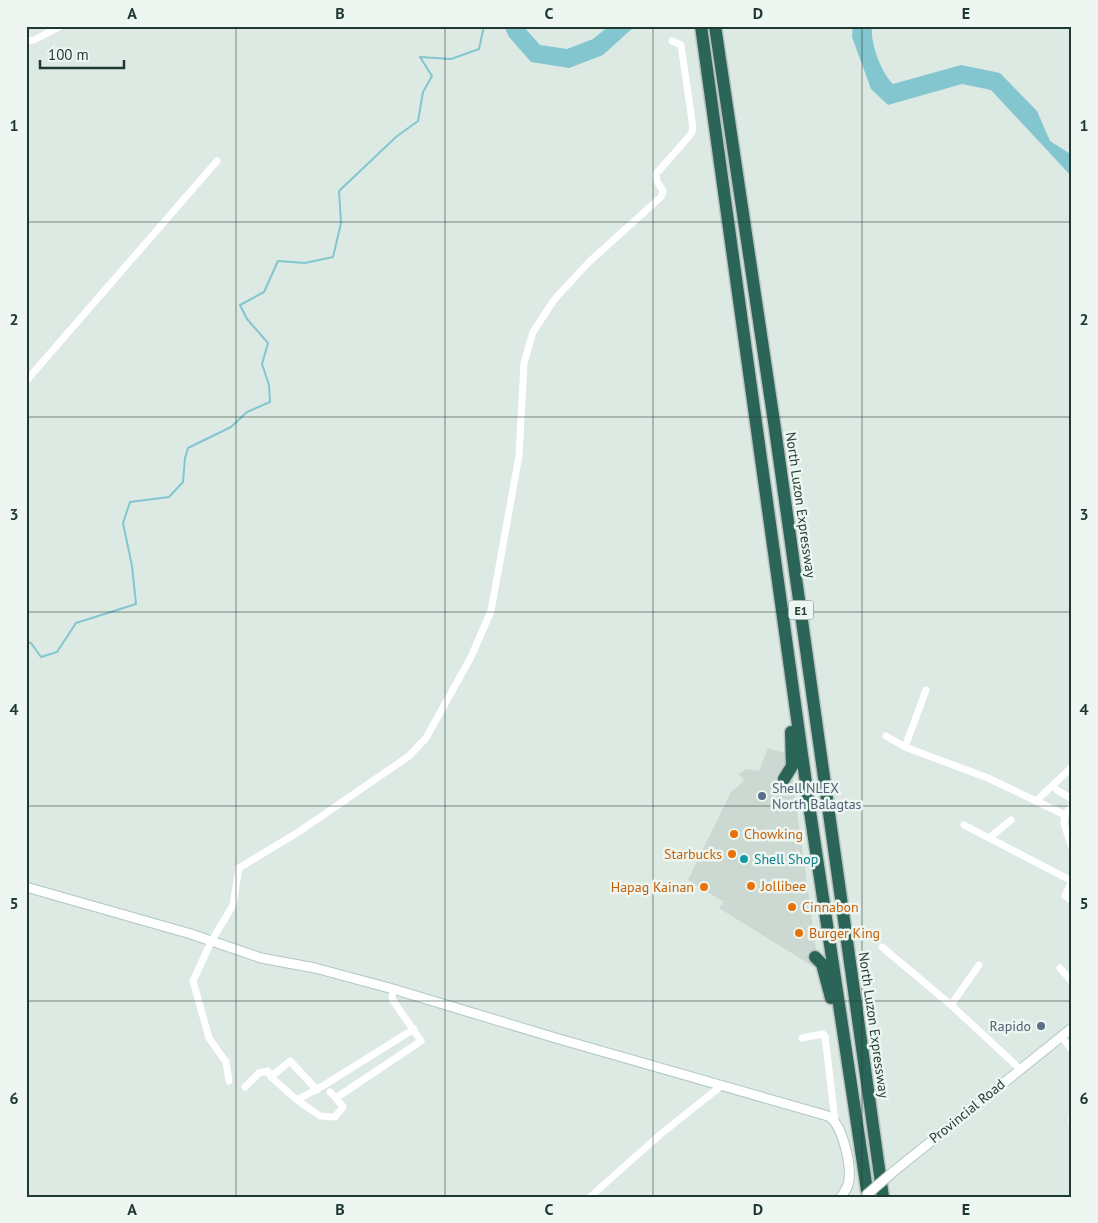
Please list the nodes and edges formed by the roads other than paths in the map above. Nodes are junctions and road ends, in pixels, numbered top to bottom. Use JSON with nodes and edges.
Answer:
{"nodes":[{"id":1,"x":61,"y":26,"type":"edge"},
{"id":2,"x":702,"y":26,"type":"edge"},
{"id":3,"x":715,"y":26,"type":"edge"},
{"id":4,"x":26,"y":41,"type":"edge"},
{"id":5,"x":672,"y":41,"type":"dead end"},
{"id":6,"x":217,"y":161,"type":"dead end"},
{"id":7,"x":26,"y":381,"type":"edge"},
{"id":8,"x":780,"y":591,"type":"junction"},
{"id":9,"x":926,"y":690,"type":"dead end"},
{"id":10,"x":886,"y":736,"type":"dead end"},
{"id":11,"x":905,"y":747,"type":"junction"},
{"id":12,"x":1072,"y":767,"type":"edge"},
{"id":13,"x":784,"y":779,"type":"dead end"},
{"id":14,"x":1057,"y":790,"type":"dead end"},
{"id":15,"x":1072,"y":799,"type":"edge"},
{"id":16,"x":1036,"y":801,"type":"junction"},
{"id":17,"x":1072,"y":805,"type":"edge"},
{"id":18,"x":1064,"y":815,"type":"junction"},
{"id":19,"x":1011,"y":820,"type":"dead end"},
{"id":20,"x":964,"y":825,"type":"dead end"},
{"id":21,"x":1070,"y":833,"type":"edge"},
{"id":22,"x":989,"y":838,"type":"junction"},
{"id":23,"x":1072,"y":848,"type":"edge"},
{"id":24,"x":26,"y":887,"type":"edge"},
{"id":25,"x":1072,"y":901,"type":"edge"},
{"id":26,"x":211,"y":942,"type":"junction"},
{"id":27,"x":882,"y":947,"type":"dead end"},
{"id":28,"x":815,"y":957,"type":"dead end"},
{"id":29,"x":979,"y":965,"type":"dead end"},
{"id":30,"x":1060,"y":968,"type":"dead end"},
{"id":31,"x":1072,"y":982,"type":"edge"},
{"id":32,"x":393,"y":988,"type":"junction"},
{"id":33,"x":951,"y":1006,"type":"junction"},
{"id":34,"x":1072,"y":1028,"type":"edge"},
{"id":35,"x":414,"y":1029,"type":"junction"},
{"id":36,"x":1062,"y":1036,"type":"junction"},
{"id":37,"x":802,"y":1038,"type":"dead end"},
{"id":38,"x":1072,"y":1050,"type":"edge"},
{"id":39,"x":1019,"y":1068,"type":"junction"},
{"id":40,"x":272,"y":1077,"type":"junction"},
{"id":41,"x":229,"y":1081,"type":"dead end"},
{"id":42,"x":721,"y":1086,"type":"junction"},
{"id":43,"x":245,"y":1087,"type":"dead end"},
{"id":44,"x":317,"y":1090,"type":"junction"},
{"id":45,"x":330,"y":1092,"type":"dead end"},
{"id":46,"x":336,"y":1098,"type":"junction"},
{"id":47,"x":297,"y":1100,"type":"junction"},
{"id":48,"x":1072,"y":1118,"type":"edge"},
{"id":49,"x":835,"y":1121,"type":"junction"},
{"id":50,"x":1072,"y":1124,"type":"edge"},
{"id":51,"x":859,"y":1140,"type":"junction"},
{"id":52,"x":866,"y":1194,"type":"edge"},
{"id":53,"x":883,"y":1196,"type":"edge"},
{"id":54,"x":590,"y":1197,"type":"edge"},
{"id":55,"x":841,"y":1197,"type":"edge"}],
"edges":[{"from":1,"to":4,"type":"street"},
{"from":2,"to":8,"type":"highway","number":"E1"},
{"from":3,"to":53,"type":"highway","name":"North Luzon Expressway","number":"E1"},
{"from":5,"to":26,"type":"street"},
{"from":6,"to":7,"type":"street"},
{"from":8,"to":13,"type":"highway"},
{"from":8,"to":51,"type":"highway","number":"E1"},
{"from":9,"to":11,"type":"street"},
{"from":10,"to":11,"type":"street"},
{"from":11,"to":16,"type":"street"},
{"from":12,"to":16,"type":"street"},
{"from":14,"to":15,"type":"street"},
{"from":16,"to":18,"type":"street"},
{"from":17,"to":18,"type":"street"},
{"from":18,"to":21,"type":"street"},
{"from":19,"to":22,"type":"street"},
{"from":20,"to":22,"type":"street"},
{"from":21,"to":23,"type":"street"},
{"from":22,"to":25,"type":"street"},
{"from":24,"to":26,"type":"street"},
{"from":26,"to":32,"type":"street"},
{"from":26,"to":41,"type":"street"},
{"from":27,"to":33,"type":"street"},
{"from":28,"to":51,"type":"highway"},
{"from":29,"to":33,"type":"street"},
{"from":30,"to":31,"type":"street"},
{"from":32,"to":35,"type":"street"},
{"from":32,"to":42,"type":"street"},
{"from":33,"to":39,"type":"street"},
{"from":34,"to":36,"type":"street","name":"Provincial Road"},
{"from":35,"to":44,"type":"street"},
{"from":35,"to":46,"type":"street"},
{"from":36,"to":38,"type":"street"},
{"from":36,"to":39,"type":"street","name":"Provincial Road"},
{"from":37,"to":49,"type":"street"},
{"from":39,"to":52,"type":"street","name":"Provincial Road","bridge":true},
{"from":40,"to":43,"type":"street"},
{"from":40,"to":44,"type":"street"},
{"from":40,"to":47,"type":"street"},
{"from":42,"to":49,"type":"street"},
{"from":42,"to":54,"type":"street"},
{"from":44,"to":47,"type":"street"},
{"from":45,"to":46,"type":"street"},
{"from":46,"to":47,"type":"street"},
{"from":48,"to":50,"type":"street"},
{"from":49,"to":55,"type":"street"},
{"from":51,"to":52,"type":"highway","number":"E1"}]}
